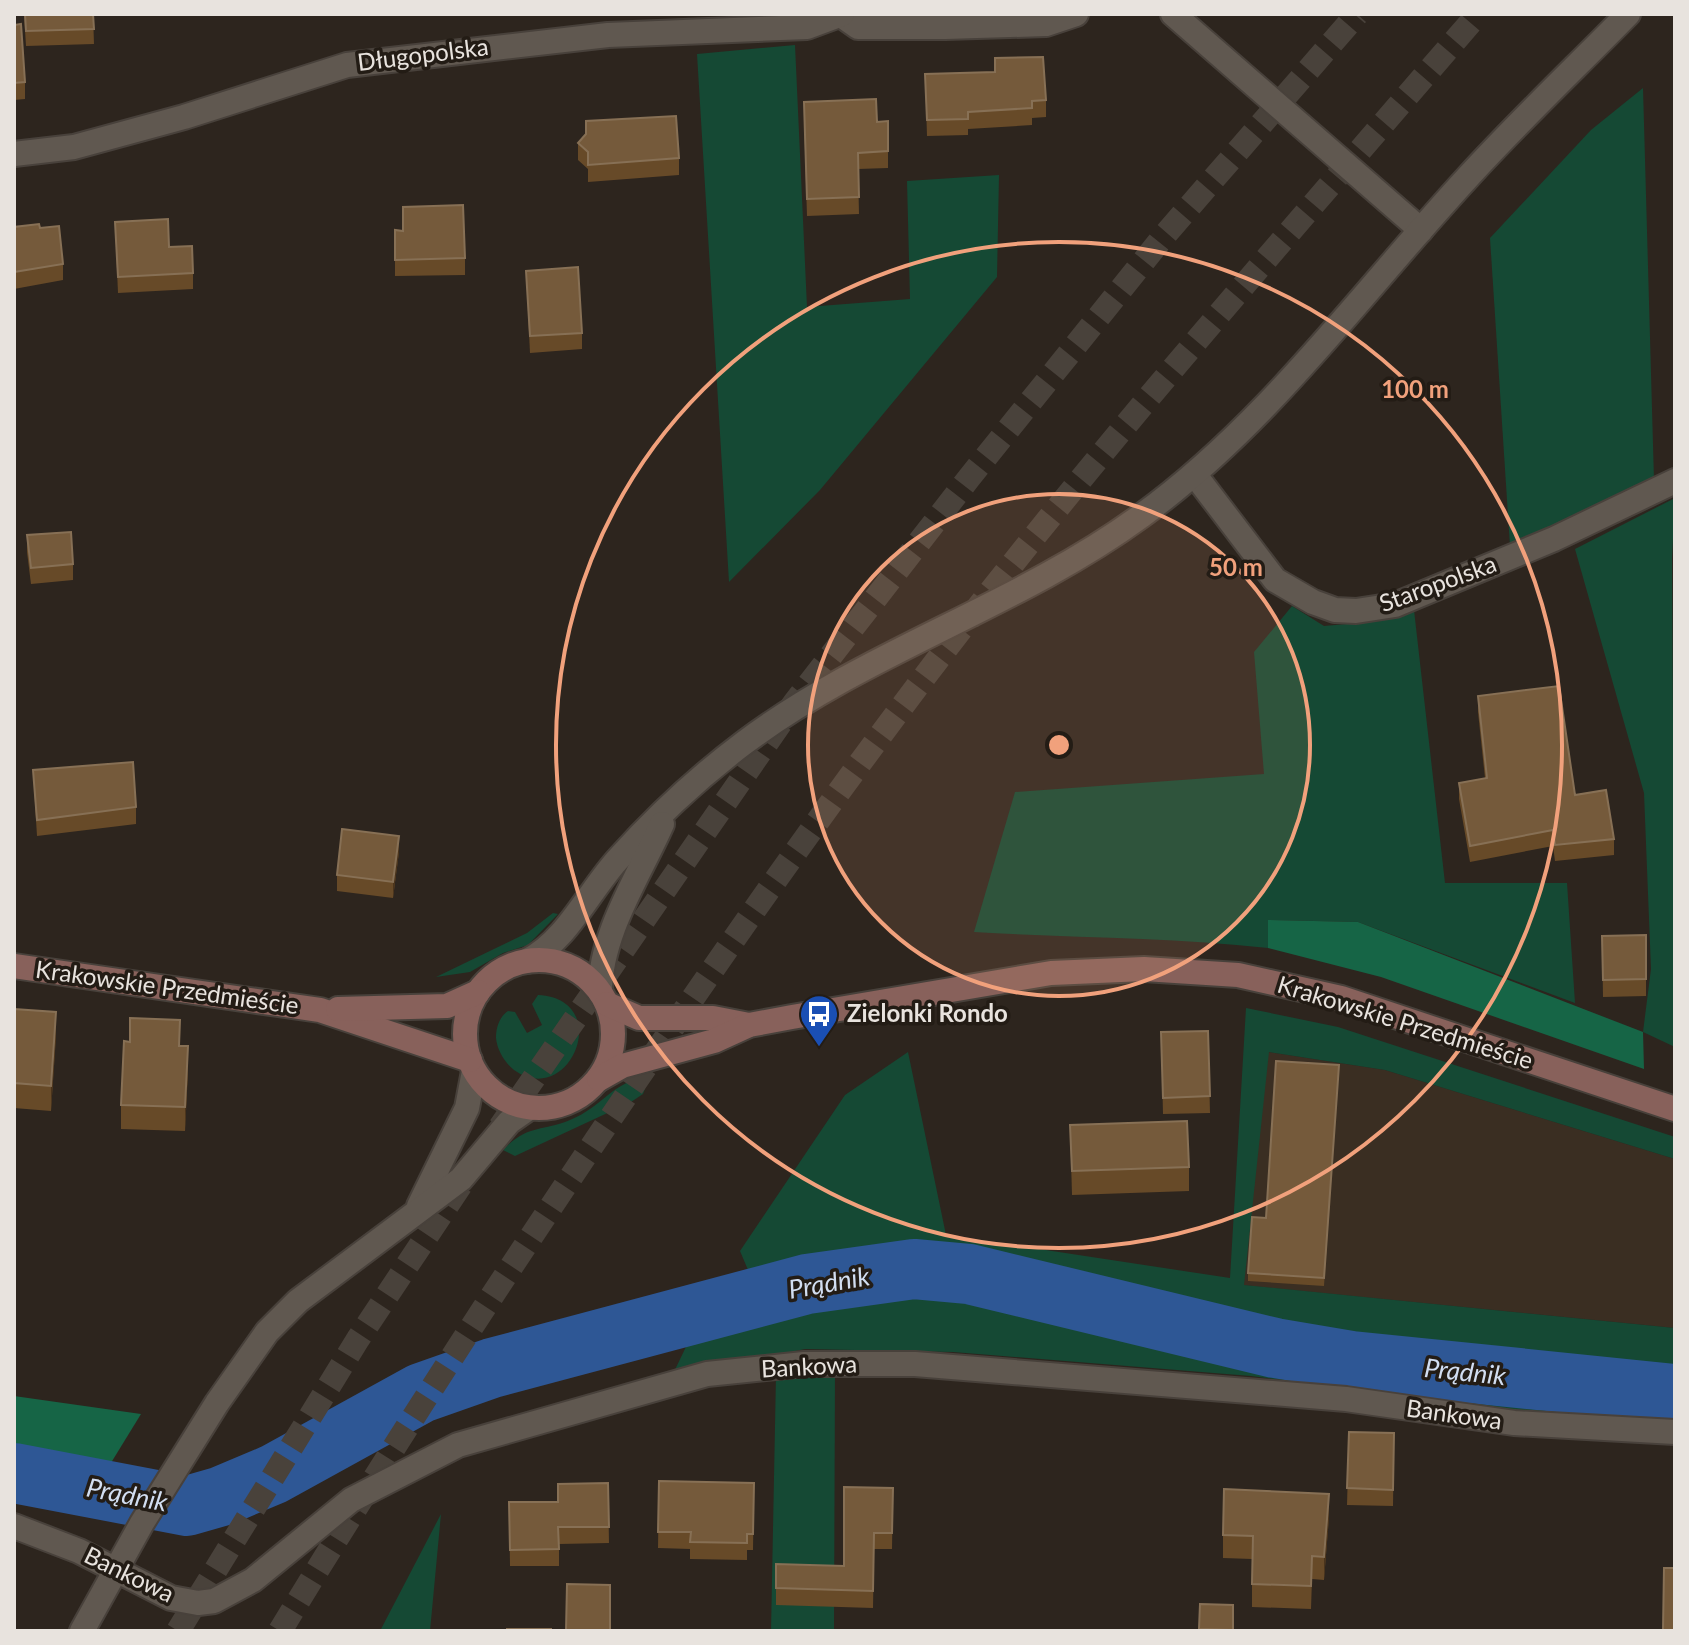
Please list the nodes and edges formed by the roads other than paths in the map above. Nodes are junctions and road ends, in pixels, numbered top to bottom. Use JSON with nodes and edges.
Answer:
{"nodes":[{"id":1,"x":842,"y":14,"type":"edge"},
{"id":2,"x":1076,"y":14,"type":"edge"},
{"id":3,"x":1173,"y":14,"type":"edge"},
{"id":4,"x":1628,"y":14,"type":"edge"},
{"id":5,"x":14,"y":154,"type":"edge"},
{"id":6,"x":1421,"y":230,"type":"junction"},
{"id":7,"x":1195,"y":475,"type":"junction"},
{"id":8,"x":1675,"y":481,"type":"edge"},
{"id":9,"x":668,"y":811,"type":"junction"},
{"id":10,"x":527,"y":961,"type":"junction"},
{"id":11,"x":14,"y":966,"type":"edge"},
{"id":12,"x":478,"y":992,"type":"junction"},
{"id":13,"x":604,"y":998,"type":"junction"},
{"id":14,"x":320,"y":1010,"type":"junction"},
{"id":15,"x":749,"y":1025,"type":"junction"},
{"id":16,"x":472,"y":1066,"type":"junction"},
{"id":17,"x":599,"y":1079,"type":"junction"},
{"id":18,"x":529,"y":1108,"type":"junction"},
{"id":19,"x":1675,"y":1109,"type":"edge"},
{"id":20,"x":416,"y":1212,"type":"junction"},
{"id":21,"x":1675,"y":1432,"type":"edge"},
{"id":22,"x":14,"y":1526,"type":"edge"},
{"id":23,"x":116,"y":1569,"type":"junction"},
{"id":24,"x":82,"y":1631,"type":"edge"}],
"edges":[{"from":1,"to":2,"type":"street"},
{"from":1,"to":5,"type":"street","name":"Długopolska"},
{"from":3,"to":6,"type":"street"},
{"from":4,"to":6,"type":"street"},
{"from":6,"to":7,"type":"street"},
{"from":7,"to":8,"type":"street","name":"Staropolska"},
{"from":7,"to":9,"type":"street"},
{"from":9,"to":10,"type":"street"},
{"from":9,"to":13,"type":"street"},
{"from":10,"to":12,"type":"main road"},
{"from":10,"to":13,"type":"main road"},
{"from":11,"to":14,"type":"main road","name":"Krakowskie Przedmieście"},
{"from":12,"to":14,"type":"main road","name":"Krakowskie Przedmieście"},
{"from":12,"to":16,"type":"main road"},
{"from":13,"to":15,"type":"main road","name":"Krakowskie Przedmieście"},
{"from":13,"to":17,"type":"main road"},
{"from":14,"to":16,"type":"main road","name":"Krakowskie Przedmieście"},
{"from":15,"to":17,"type":"main road","name":"Krakowskie Przedmieście"},
{"from":15,"to":19,"type":"main road","name":"Krakowskie Przedmieście"},
{"from":16,"to":18,"type":"main road"},
{"from":16,"to":20,"type":"street"},
{"from":17,"to":18,"type":"main road"},
{"from":18,"to":20,"type":"street"},
{"from":20,"to":23,"type":"street"},
{"from":21,"to":23,"type":"street","name":"Bankowa"},
{"from":22,"to":23,"type":"street","name":"Bankowa"},
{"from":23,"to":24,"type":"street"}]}
